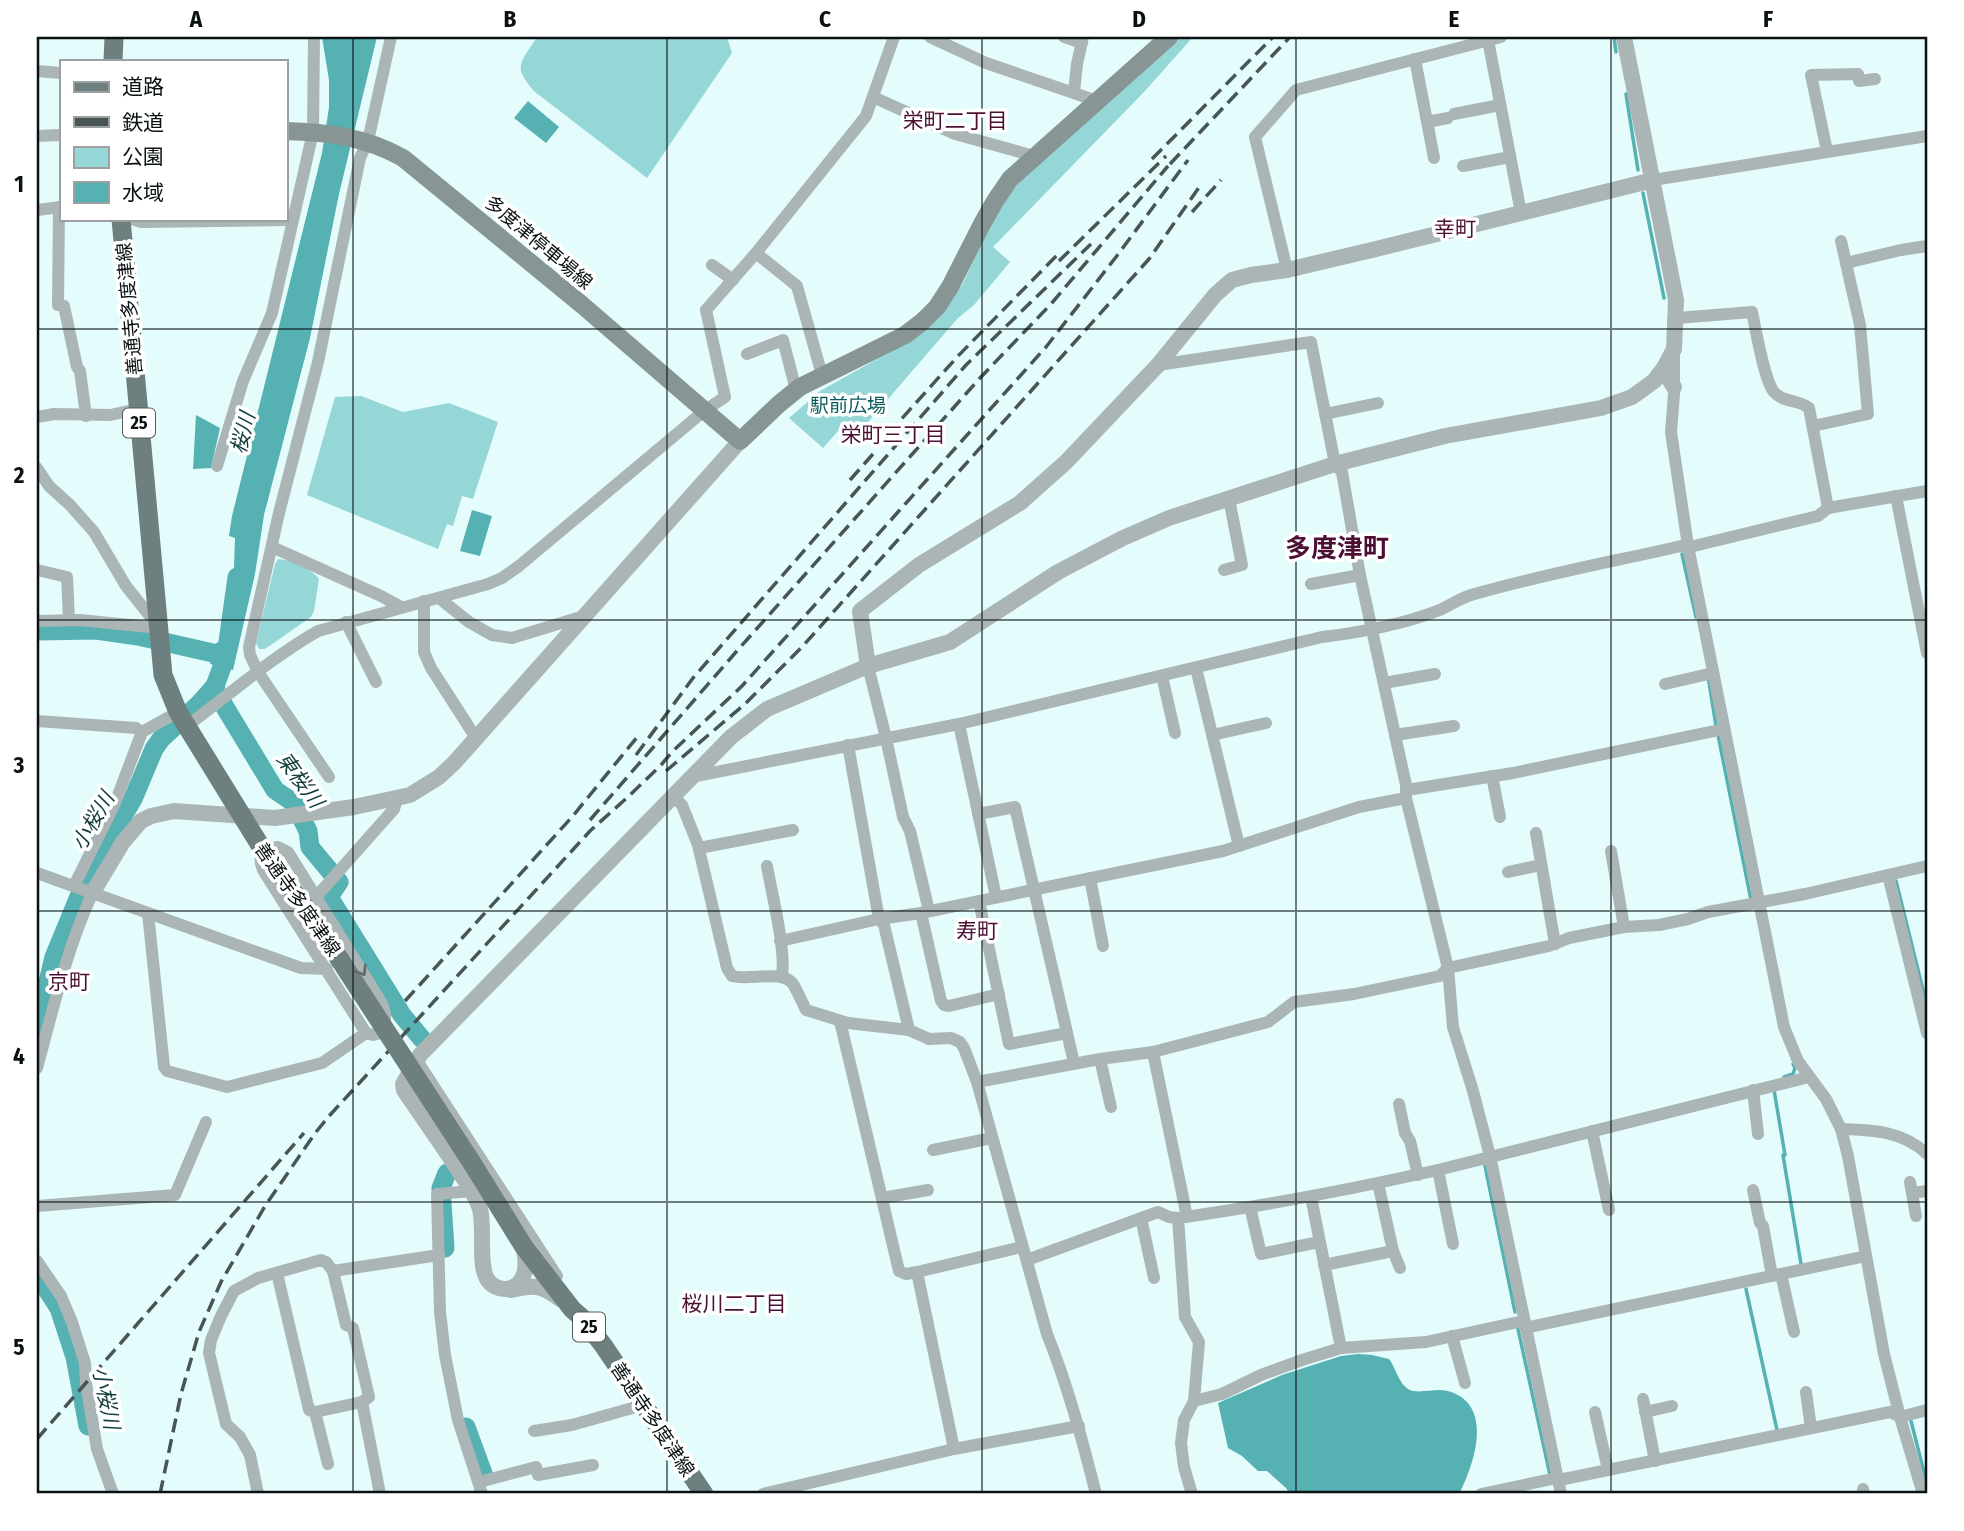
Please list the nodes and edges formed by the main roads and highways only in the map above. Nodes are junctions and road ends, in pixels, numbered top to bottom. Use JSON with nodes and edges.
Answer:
{"nodes":[{"id":1,"x":114,"y":37,"type":"edge"},
{"id":2,"x":1163,"y":39,"type":"edge"},
{"id":3,"x":113,"y":60,"type":"edge"},
{"id":4,"x":287,"y":131,"type":"edge"},
{"id":5,"x":121,"y":220,"type":"edge"},
{"id":6,"x":704,"y":1494,"type":"edge"}],
"edges":[{"from":1,"to":3,"type":"main road"},
{"from":2,"to":4,"type":"main road","name":"多度津停車場線"},
{"from":5,"to":6,"type":"main road","name":"善通寺多度津線","number":"25","bridge":true}]}
